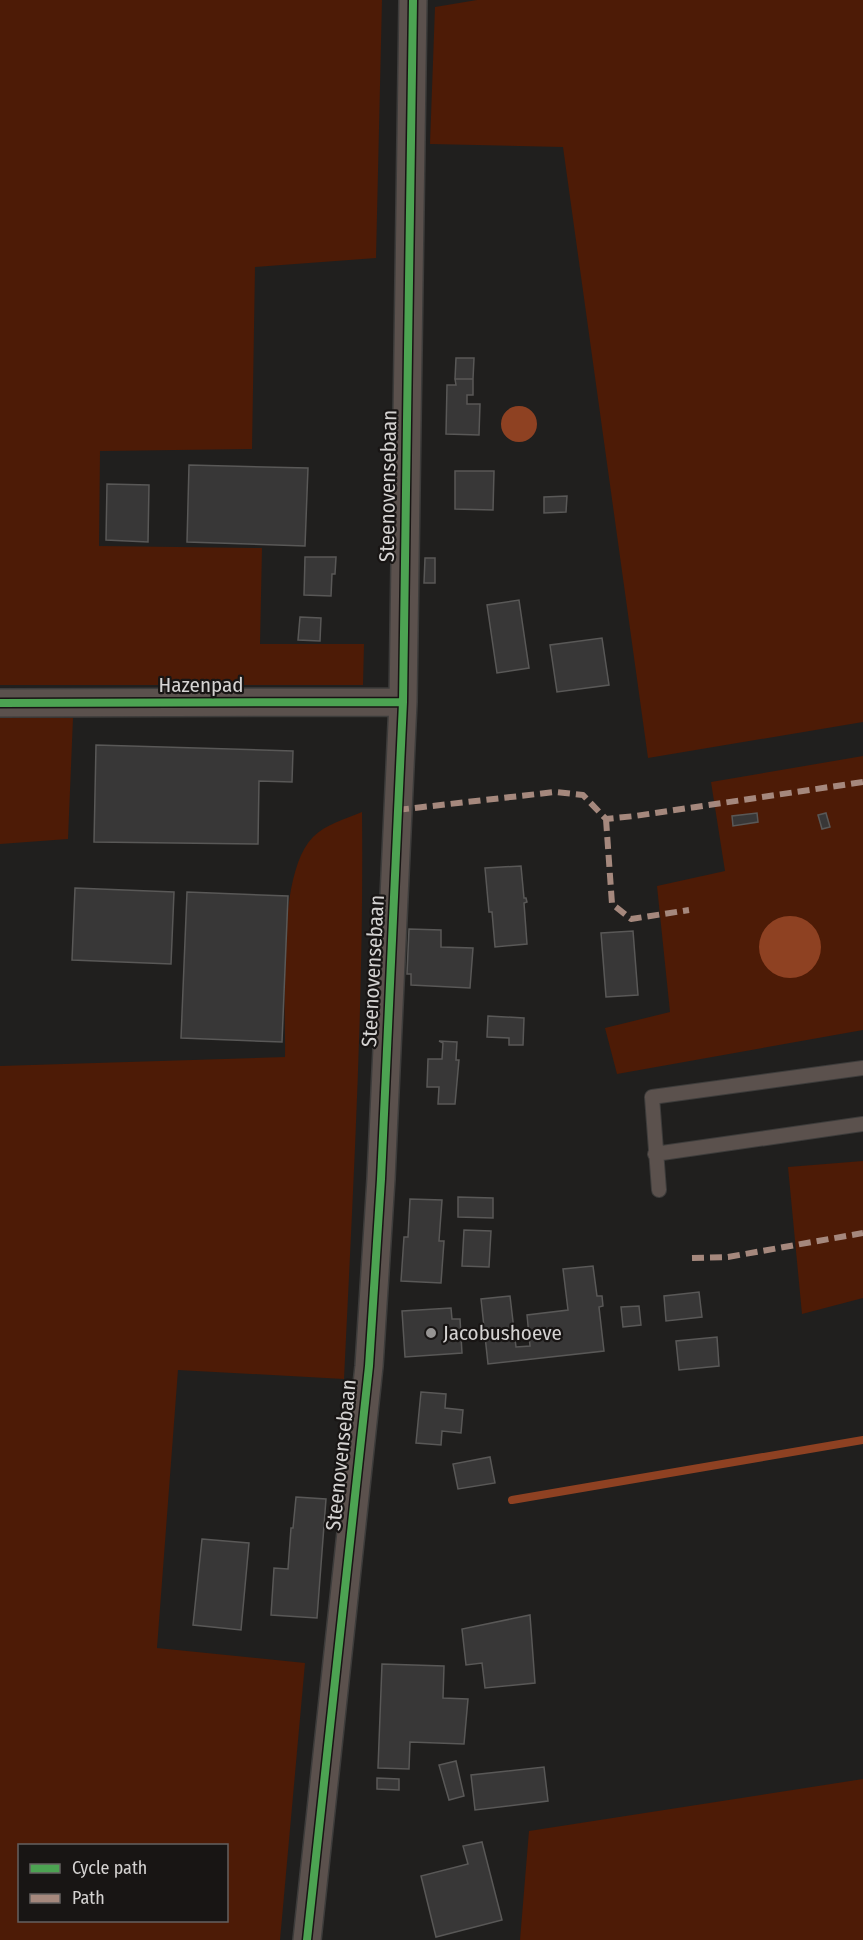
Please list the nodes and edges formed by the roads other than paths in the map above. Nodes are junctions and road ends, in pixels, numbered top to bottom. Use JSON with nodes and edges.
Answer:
{"nodes":[{"id":1,"x":413,"y":0,"type":"edge"},
{"id":2,"x":403,"y":702,"type":"junction"},
{"id":3,"x":0,"y":703,"type":"edge"},
{"id":4,"x":863,"y":1068,"type":"edge"},
{"id":5,"x":863,"y":1124,"type":"edge"},
{"id":6,"x":655,"y":1154,"type":"junction"},
{"id":7,"x":659,"y":1190,"type":"dead end"},
{"id":8,"x":307,"y":1940,"type":"edge"}],
"edges":[{"from":1,"to":2,"type":"street","name":"Steenovensebaan"},
{"from":2,"to":3,"type":"street","name":"Hazenpad"},
{"from":2,"to":8,"type":"street","name":"Steenovensebaan"},
{"from":4,"to":6,"type":"lane"},
{"from":5,"to":6,"type":"lane"},
{"from":6,"to":7,"type":"lane"}]}
